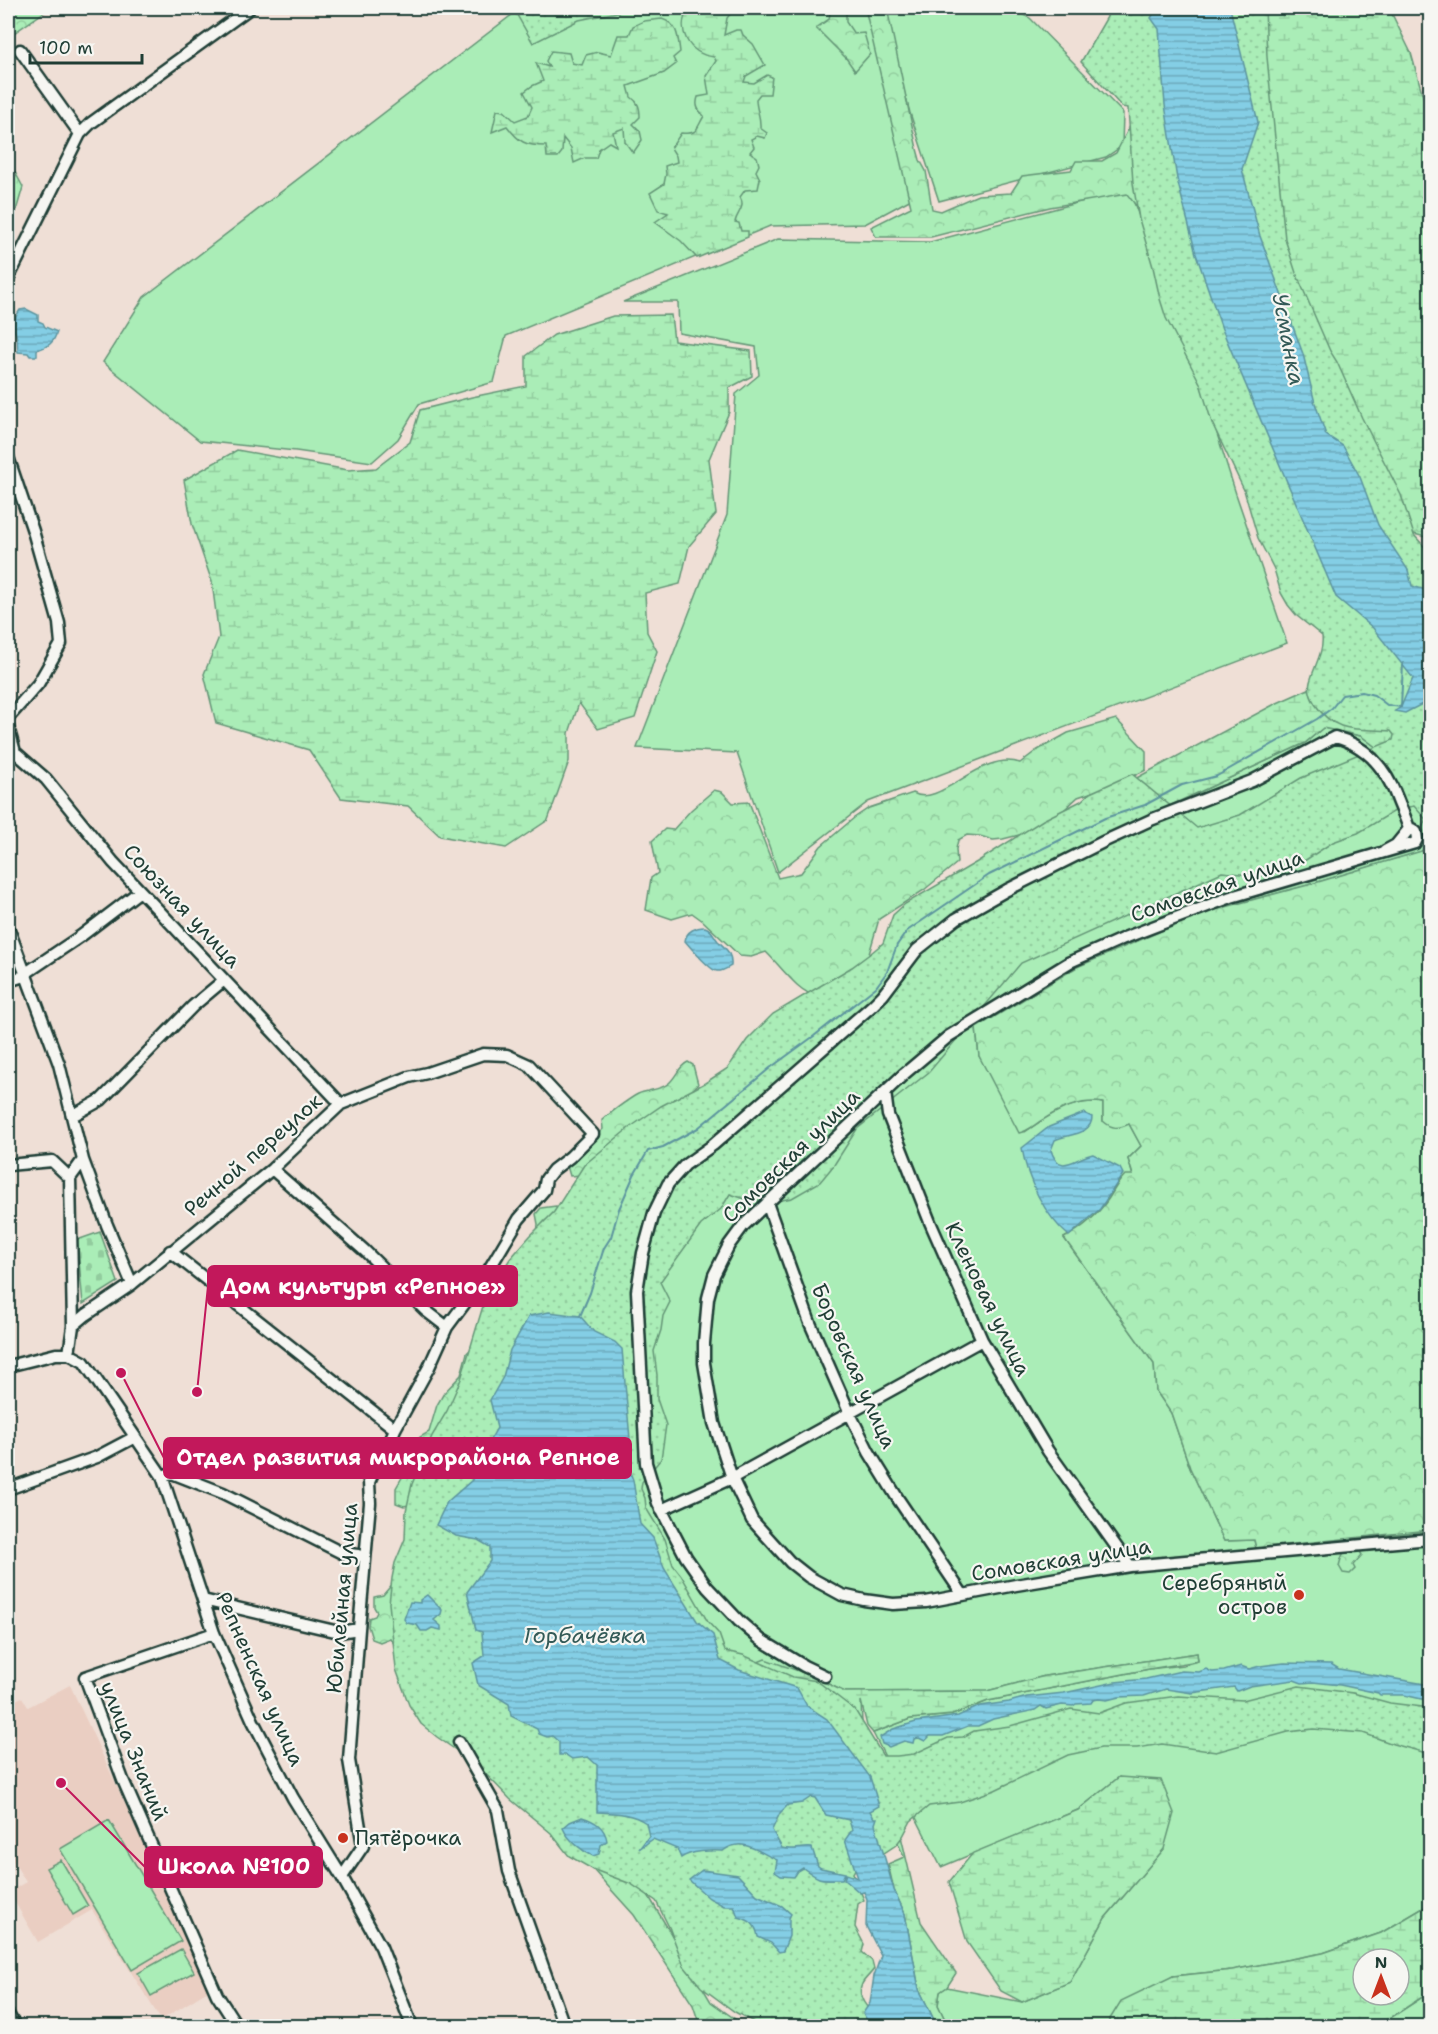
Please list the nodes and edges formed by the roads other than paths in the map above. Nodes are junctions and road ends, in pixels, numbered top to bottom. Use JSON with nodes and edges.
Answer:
{"nodes":[{"id":1,"x":250,"y":8,"type":"edge"},
{"id":2,"x":20,"y":50,"type":"dead end"},
{"id":3,"x":80,"y":134,"type":"junction"},
{"id":4,"x":8,"y":279,"type":"edge"},
{"id":5,"x":8,"y":457,"type":"edge"},
{"id":6,"x":8,"y":718,"type":"edge"},
{"id":7,"x":8,"y":727,"type":"edge"},
{"id":8,"x":11,"y":751,"type":"edge"},
{"id":9,"x":140,"y":891,"type":"junction"},
{"id":10,"x":8,"y":927,"type":"edge"},
{"id":11,"x":26,"y":974,"type":"junction"},
{"id":12,"x":224,"y":980,"type":"junction"},
{"id":13,"x":8,"y":981,"type":"edge"},
{"id":14,"x":885,"y":1092,"type":"junction"},
{"id":15,"x":341,"y":1104,"type":"junction"},
{"id":16,"x":72,"y":1116,"type":"junction"},
{"id":17,"x":593,"y":1134,"type":"joint"},
{"id":18,"x":83,"y":1160,"type":"junction"},
{"id":19,"x":8,"y":1165,"type":"edge"},
{"id":20,"x":272,"y":1169,"type":"junction"},
{"id":21,"x":70,"y":1178,"type":"junction"},
{"id":22,"x":767,"y":1203,"type":"junction"},
{"id":23,"x":171,"y":1251,"type":"junction"},
{"id":24,"x":132,"y":1284,"type":"junction"},
{"id":25,"x":73,"y":1326,"type":"junction"},
{"id":26,"x":447,"y":1327,"type":"junction"},
{"id":27,"x":982,"y":1340,"type":"junction"},
{"id":28,"x":69,"y":1354,"type":"junction"},
{"id":29,"x":8,"y":1366,"type":"edge"},
{"id":30,"x":850,"y":1414,"type":"junction"},
{"id":31,"x":395,"y":1429,"type":"junction"},
{"id":32,"x":135,"y":1437,"type":"junction"},
{"id":33,"x":167,"y":1475,"type":"junction"},
{"id":34,"x":732,"y":1478,"type":"junction"},
{"id":35,"x":8,"y":1489,"type":"edge"},
{"id":36,"x":661,"y":1510,"type":"junction"},
{"id":37,"x":1431,"y":1539,"type":"edge"},
{"id":38,"x":365,"y":1558,"type":"junction"},
{"id":39,"x":1130,"y":1566,"type":"junction"},
{"id":40,"x":963,"y":1595,"type":"junction"},
{"id":41,"x":203,"y":1600,"type":"junction"},
{"id":42,"x":358,"y":1629,"type":"junction"},
{"id":43,"x":214,"y":1633,"type":"junction"},
{"id":44,"x":825,"y":1676,"type":"dead end"},
{"id":45,"x":459,"y":1742,"type":"dead end"},
{"id":46,"x":342,"y":1877,"type":"junction"},
{"id":47,"x":8,"y":2014,"type":"edge"},
{"id":48,"x":15,"y":2026,"type":"edge"},
{"id":49,"x":237,"y":2026,"type":"edge"},
{"id":50,"x":412,"y":2026,"type":"edge"},
{"id":51,"x":564,"y":2026,"type":"edge"}],
"edges":[{"from":1,"to":3,"type":"street"},
{"from":2,"to":3,"type":"street"},
{"from":3,"to":4,"type":"street"},
{"from":5,"to":6,"type":"street"},
{"from":7,"to":8,"type":"street","name":"Союзная улица"},
{"from":8,"to":9,"type":"street","name":"Союзная улица"},
{"from":9,"to":11,"type":"street"},
{"from":9,"to":12,"type":"street","name":"Союзная улица"},
{"from":10,"to":11,"type":"street"},
{"from":11,"to":13,"type":"street"},
{"from":11,"to":16,"type":"street"},
{"from":12,"to":15,"type":"street","name":"Союзная улица"},
{"from":12,"to":16,"type":"street"},
{"from":14,"to":22,"type":"street","name":"Сомовская улица"},
{"from":14,"to":27,"type":"street","name":"Кленовая улица"},
{"from":14,"to":36,"type":"street","name":"Сомовская улица"},
{"from":15,"to":17,"type":"street","name":"Речной переулок"},
{"from":15,"to":20,"type":"street","name":"Речной переулок"},
{"from":16,"to":18,"type":"street"},
{"from":17,"to":26,"type":"street","name":"Юбилейная улица"},
{"from":18,"to":21,"type":"street"},
{"from":18,"to":24,"type":"street"},
{"from":19,"to":21,"type":"street"},
{"from":20,"to":23,"type":"street","name":"Речной переулок"},
{"from":20,"to":26,"type":"street"},
{"from":21,"to":25,"type":"street"},
{"from":22,"to":30,"type":"street","name":"Боровская улица"},
{"from":22,"to":34,"type":"street","name":"Сомовская улица"},
{"from":23,"to":24,"type":"street","name":"Речной переулок"},
{"from":23,"to":31,"type":"street"},
{"from":24,"to":25,"type":"street","name":"Речной переулок"},
{"from":25,"to":28,"type":"street"},
{"from":26,"to":31,"type":"street","name":"Юбилейная улица"},
{"from":27,"to":30,"type":"street"},
{"from":27,"to":39,"type":"street","name":"Кленовая улица"},
{"from":28,"to":29,"type":"street"},
{"from":28,"to":32,"type":"street","name":"Репненская улица"},
{"from":30,"to":34,"type":"street"},
{"from":30,"to":40,"type":"street","name":"Боровская улица"},
{"from":31,"to":38,"type":"street","name":"Юбилейная улица"},
{"from":32,"to":33,"type":"street","name":"Репненская улица"},
{"from":32,"to":35,"type":"street"},
{"from":33,"to":38,"type":"street"},
{"from":33,"to":41,"type":"street","name":"Репненская улица"},
{"from":34,"to":36,"type":"street"},
{"from":34,"to":40,"type":"street","name":"Сомовская улица"},
{"from":36,"to":44,"type":"street"},
{"from":37,"to":39,"type":"street","name":"Сомовская улица"},
{"from":38,"to":42,"type":"street","name":"Юбилейная улица"},
{"from":39,"to":40,"type":"street","name":"Сомовская улица"},
{"from":41,"to":42,"type":"street"},
{"from":41,"to":43,"type":"street","name":"Репненская улица"},
{"from":42,"to":46,"type":"street","name":"Юбилейная улица"},
{"from":43,"to":46,"type":"street","name":"Репненская улица"},
{"from":43,"to":49,"type":"street","name":"улица Знаний"},
{"from":45,"to":51,"type":"street"},
{"from":46,"to":50,"type":"street","name":"Репненская улица"},
{"from":47,"to":48,"type":"street"}]}
